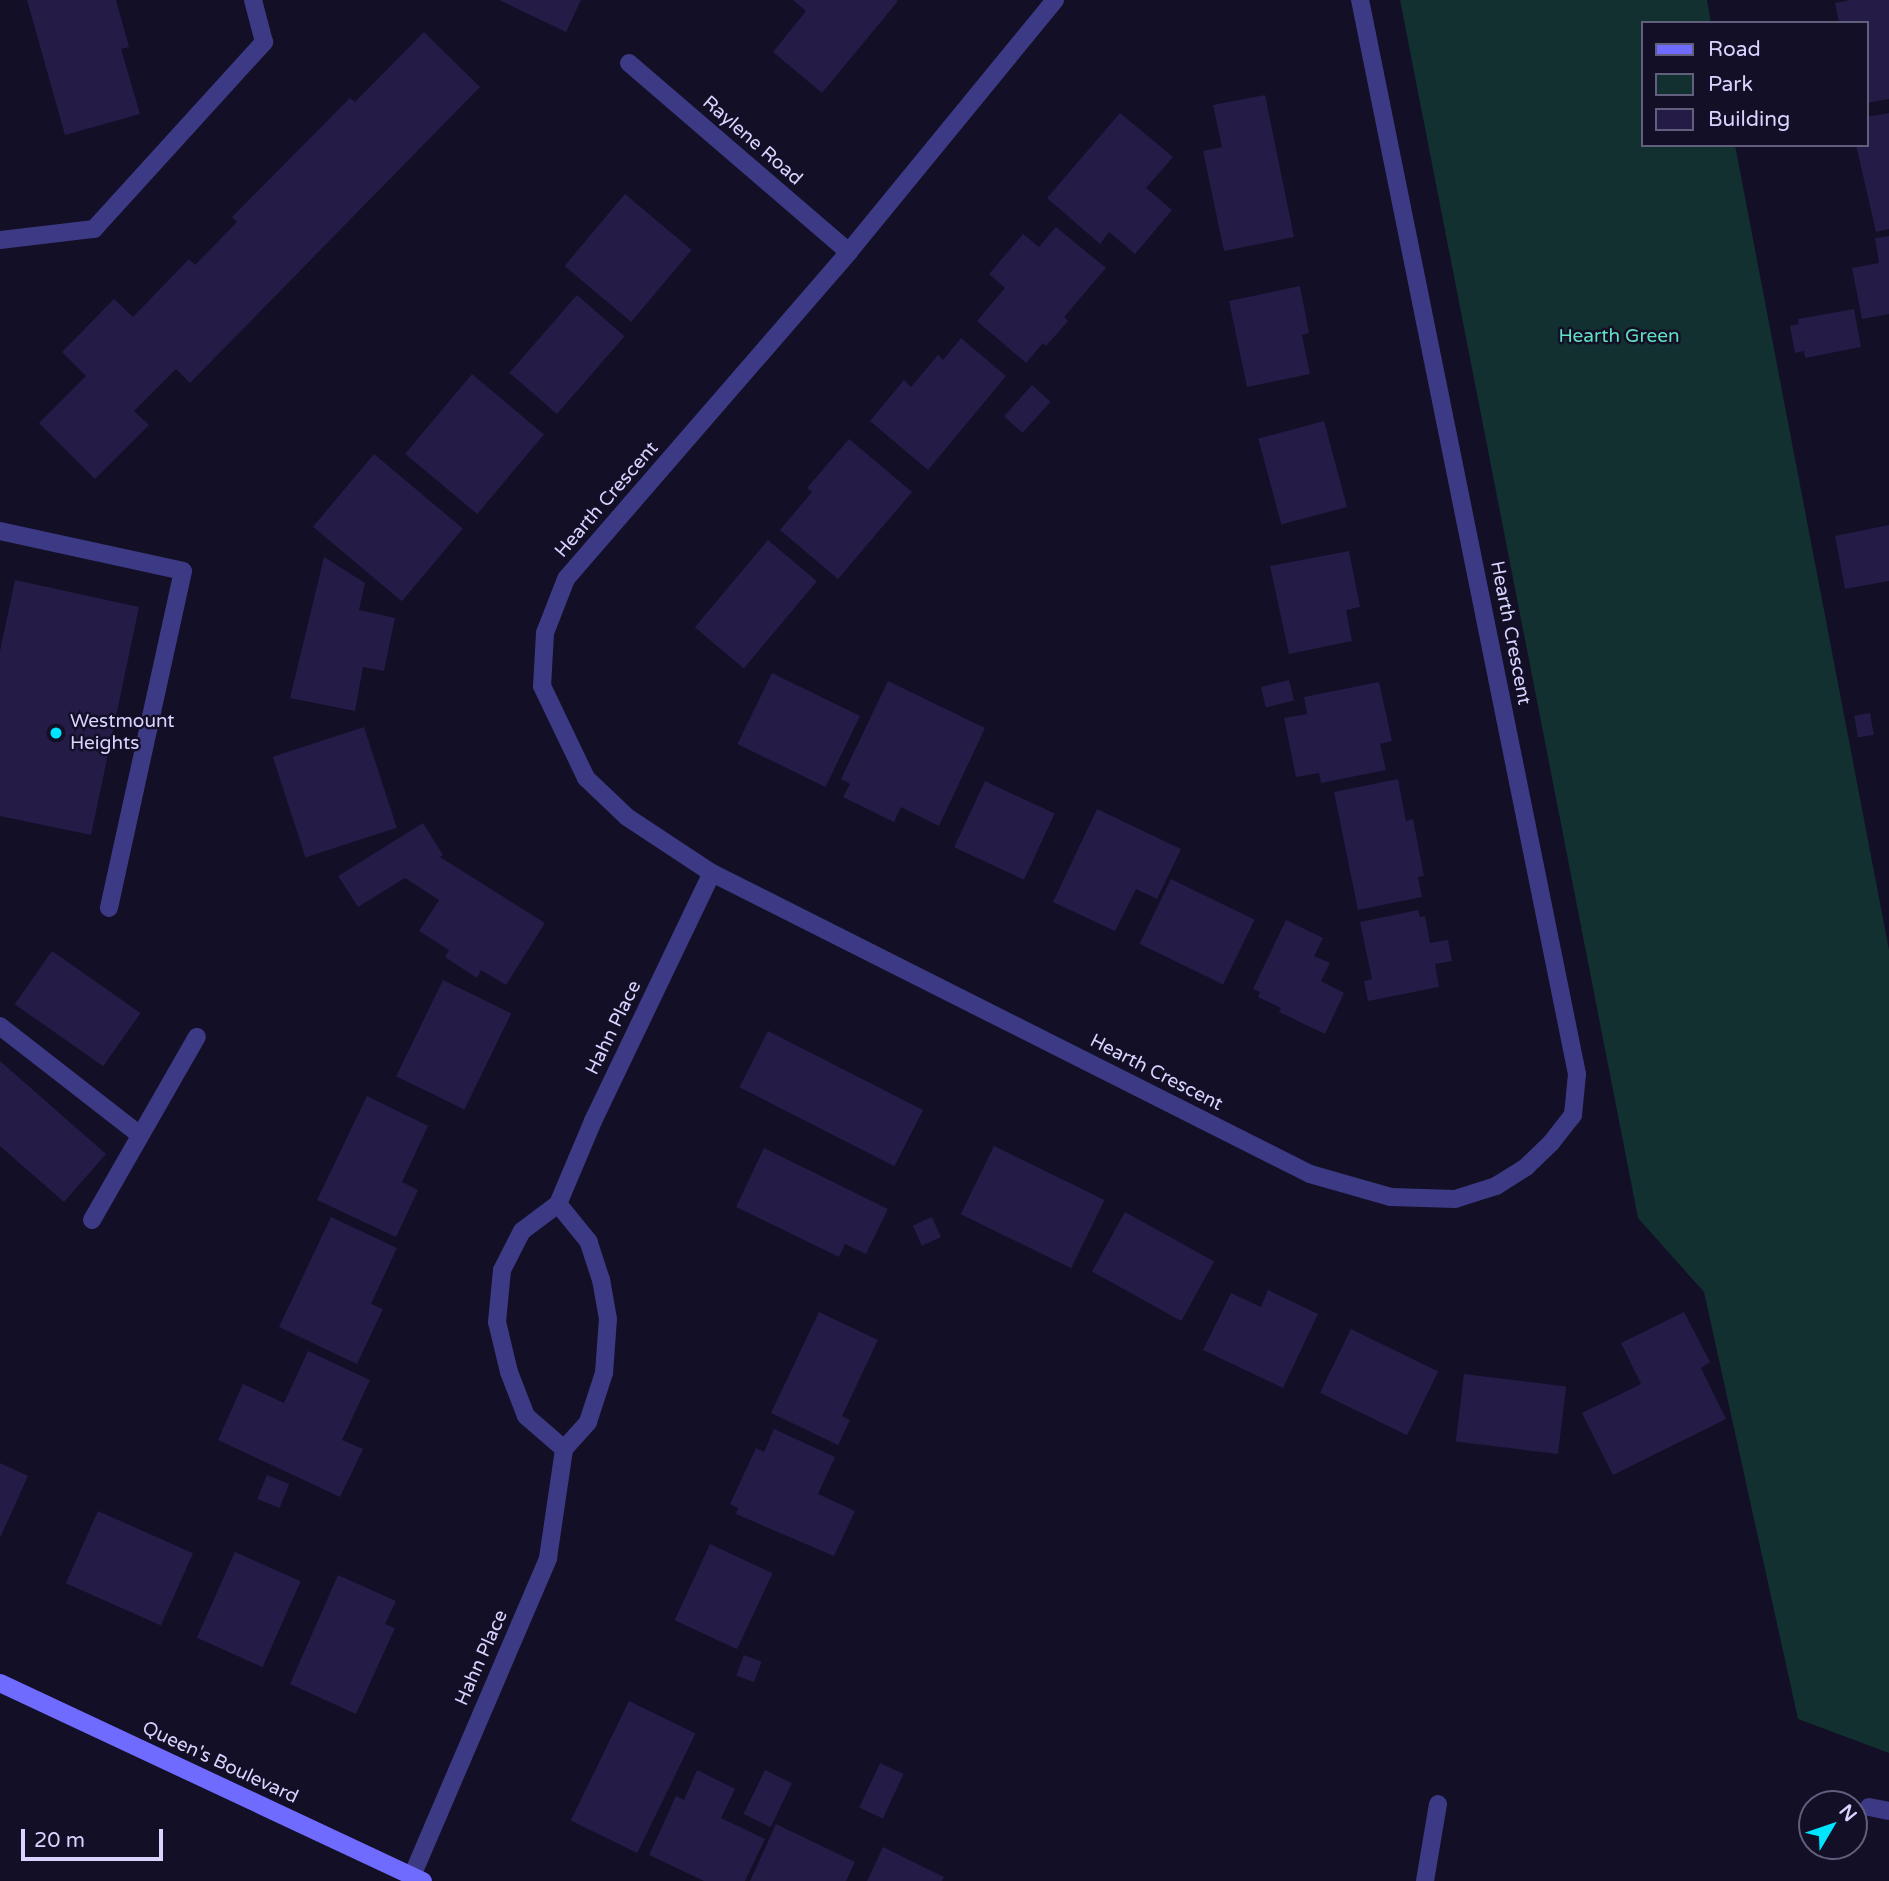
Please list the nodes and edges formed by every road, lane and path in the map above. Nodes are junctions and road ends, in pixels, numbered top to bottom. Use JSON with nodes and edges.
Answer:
{"nodes":[{"id":1,"x":253,"y":0,"type":"edge"},
{"id":2,"x":1055,"y":0,"type":"edge"},
{"id":3,"x":1360,"y":0,"type":"edge"},
{"id":4,"x":629,"y":63,"type":"dead end"},
{"id":5,"x":0,"y":240,"type":"edge"},
{"id":6,"x":849,"y":252,"type":"junction"},
{"id":7,"x":0,"y":531,"type":"edge"},
{"id":8,"x":712,"y":873,"type":"junction"},
{"id":9,"x":109,"y":908,"type":"dead end"},
{"id":10,"x":0,"y":1027,"type":"edge"},
{"id":11,"x":197,"y":1037,"type":"dead end"},
{"id":12,"x":140,"y":1135,"type":"junction"},
{"id":13,"x":558,"y":1204,"type":"junction"},
{"id":14,"x":92,"y":1220,"type":"dead end"},
{"id":15,"x":564,"y":1449,"type":"junction"},
{"id":16,"x":0,"y":1683,"type":"edge"},
{"id":17,"x":1438,"y":1804,"type":"dead end"},
{"id":18,"x":1869,"y":1807,"type":"dead end"},
{"id":19,"x":1889,"y":1811,"type":"edge"},
{"id":20,"x":417,"y":1878,"type":"edge"},
{"id":21,"x":1426,"y":1881,"type":"edge"}],
"edges":[{"from":1,"to":5,"type":"street"},
{"from":2,"to":6,"type":"street","name":"Hearth Crescent"},
{"from":3,"to":8,"type":"street","name":"Hearth Crescent"},
{"from":4,"to":6,"type":"street","name":"Raylene Road"},
{"from":6,"to":8,"type":"street","name":"Hearth Crescent"},
{"from":7,"to":9,"type":"street"},
{"from":8,"to":13,"type":"street","name":"Hahn Place"},
{"from":10,"to":12,"type":"street"},
{"from":11,"to":12,"type":"street"},
{"from":12,"to":14,"type":"street"},
{"from":13,"to":15,"type":"street"},
{"from":13,"to":15,"type":"street","name":"Hahn Place"},
{"from":15,"to":20,"type":"street","name":"Hahn Place"},
{"from":16,"to":20,"type":"street","name":"Queen's Boulevard"},
{"from":17,"to":21,"type":"street"},
{"from":18,"to":19,"type":"street"}]}
